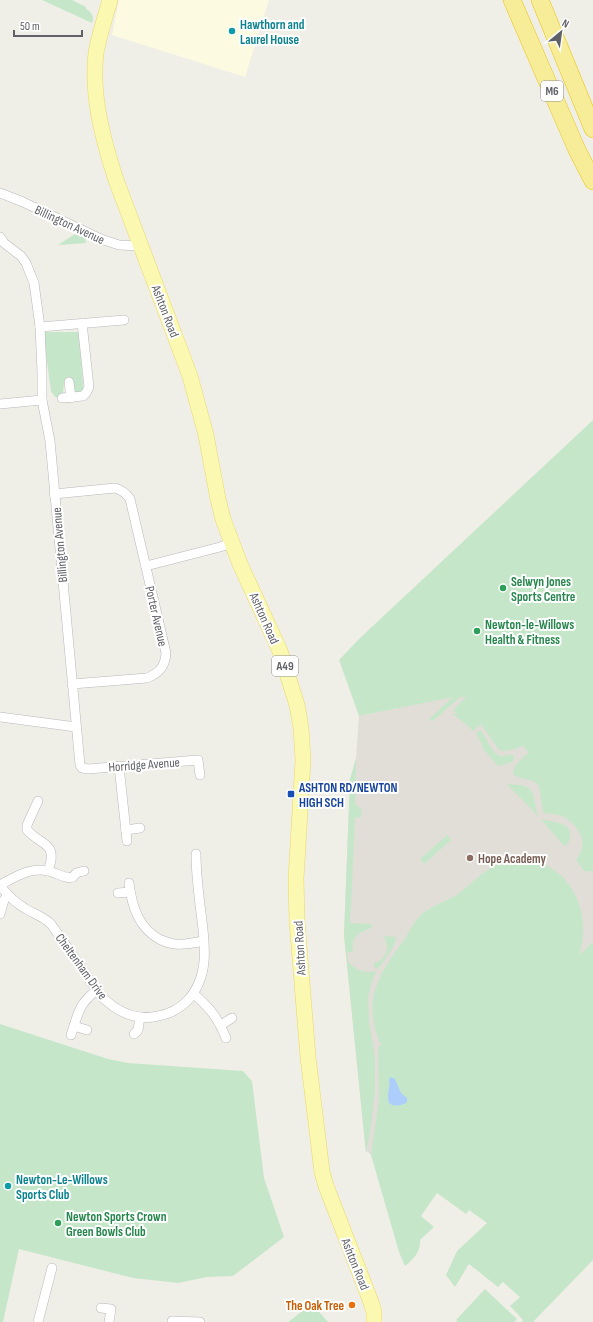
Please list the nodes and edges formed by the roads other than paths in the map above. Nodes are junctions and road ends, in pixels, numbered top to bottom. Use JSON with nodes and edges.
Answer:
{"nodes":[{"id":1,"x":110,"y":0,"type":"edge"},
{"id":2,"x":512,"y":0,"type":"edge"},
{"id":3,"x":540,"y":0,"type":"edge"},
{"id":4,"x":593,"y":129,"type":"edge"},
{"id":5,"x":593,"y":181,"type":"edge"},
{"id":6,"x":0,"y":193,"type":"edge"},
{"id":7,"x":0,"y":237,"type":"edge"},
{"id":8,"x":141,"y":246,"type":"junction"},
{"id":9,"x":124,"y":320,"type":"dead end"},
{"id":10,"x":82,"y":323,"type":"junction"},
{"id":11,"x":40,"y":327,"type":"junction"},
{"id":12,"x":69,"y":382,"type":"dead end"},
{"id":13,"x":42,"y":400,"type":"junction"},
{"id":14,"x":0,"y":404,"type":"edge"},
{"id":15,"x":54,"y":494,"type":"junction"},
{"id":16,"x":231,"y":543,"type":"junction"},
{"id":17,"x":146,"y":566,"type":"junction"},
{"id":18,"x":72,"y":684,"type":"junction"},
{"id":19,"x":0,"y":717,"type":"edge"},
{"id":20,"x":76,"y":727,"type":"junction"},
{"id":21,"x":79,"y":762,"type":"joint"},
{"id":22,"x":119,"y":766,"type":"junction"},
{"id":23,"x":200,"y":775,"type":"dead end"},
{"id":24,"x":38,"y":801,"type":"dead end"},
{"id":25,"x":140,"y":828,"type":"dead end"},
{"id":26,"x":126,"y":830,"type":"junction"},
{"id":27,"x":127,"y":842,"type":"dead end"},
{"id":28,"x":196,"y":854,"type":"dead end"},
{"id":29,"x":48,"y":871,"type":"junction"},
{"id":30,"x":84,"y":871,"type":"dead end"},
{"id":31,"x":0,"y":885,"type":"edge"},
{"id":32,"x":118,"y":893,"type":"dead end"},
{"id":33,"x":8,"y":895,"type":"junction"},
{"id":34,"x":0,"y":914,"type":"edge"},
{"id":35,"x":204,"y":941,"type":"junction"},
{"id":36,"x":97,"y":990,"type":"junction"},
{"id":37,"x":194,"y":994,"type":"junction"},
{"id":38,"x":140,"y":1017,"type":"junction"},
{"id":39,"x":232,"y":1018,"type":"dead end"},
{"id":40,"x":221,"y":1026,"type":"junction"},
{"id":41,"x":87,"y":1030,"type":"dead end"},
{"id":42,"x":134,"y":1034,"type":"dead end"},
{"id":43,"x":226,"y":1038,"type":"dead end"},
{"id":44,"x":52,"y":1268,"type":"dead end"},
{"id":45,"x":101,"y":1308,"type":"dead end"},
{"id":46,"x":172,"y":1321,"type":"dead end"},
{"id":47,"x":38,"y":1322,"type":"edge"},
{"id":48,"x":109,"y":1322,"type":"edge"},
{"id":49,"x":200,"y":1322,"type":"edge"},
{"id":50,"x":374,"y":1322,"type":"edge"}],
"edges":[{"from":1,"to":8,"type":"main road","name":"Ashton Road","number":"A49"},
{"from":2,"to":5,"type":"highway","number":"M6"},
{"from":3,"to":4,"type":"highway","number":"M6"},
{"from":6,"to":8,"type":"street","name":"Billington Avenue"},
{"from":7,"to":11,"type":"street","name":"Billington Avenue"},
{"from":8,"to":16,"type":"main road","name":"Ashton Road","number":"A49"},
{"from":9,"to":10,"type":"street"},
{"from":10,"to":11,"type":"street"},
{"from":10,"to":12,"type":"street"},
{"from":11,"to":13,"type":"street","name":"Billington Avenue"},
{"from":13,"to":14,"type":"street"},
{"from":13,"to":15,"type":"street","name":"Billington Avenue"},
{"from":15,"to":17,"type":"street","name":"Porter Avenue"},
{"from":15,"to":18,"type":"street","name":"Billington Avenue"},
{"from":16,"to":17,"type":"street"},
{"from":16,"to":50,"type":"main road","name":"Ashton Road","number":"A49"},
{"from":17,"to":18,"type":"street","name":"Porter Avenue"},
{"from":18,"to":20,"type":"street","name":"Billington Avenue"},
{"from":19,"to":20,"type":"street"},
{"from":20,"to":21,"type":"street","name":"Billington Avenue"},
{"from":21,"to":22,"type":"street","name":"Horridge Avenue"},
{"from":22,"to":23,"type":"street","name":"Horridge Avenue"},
{"from":22,"to":26,"type":"street"},
{"from":24,"to":29,"type":"street"},
{"from":25,"to":26,"type":"street"},
{"from":26,"to":27,"type":"street"},
{"from":28,"to":35,"type":"street","name":"Cheltenham Drive"},
{"from":29,"to":30,"type":"street"},
{"from":29,"to":31,"type":"street"},
{"from":31,"to":33,"type":"street","name":"Cheltenham Drive"},
{"from":32,"to":35,"type":"street"},
{"from":33,"to":34,"type":"street"},
{"from":33,"to":36,"type":"street","name":"Cheltenham Drive"},
{"from":35,"to":37,"type":"street","name":"Cheltenham Drive"},
{"from":36,"to":38,"type":"street","name":"Cheltenham Drive"},
{"from":36,"to":41,"type":"street"},
{"from":37,"to":38,"type":"street","name":"Cheltenham Drive"},
{"from":37,"to":40,"type":"street"},
{"from":38,"to":42,"type":"street"},
{"from":39,"to":40,"type":"street"},
{"from":40,"to":43,"type":"street"},
{"from":44,"to":47,"type":"street"},
{"from":45,"to":48,"type":"street"},
{"from":46,"to":49,"type":"street"}]}
